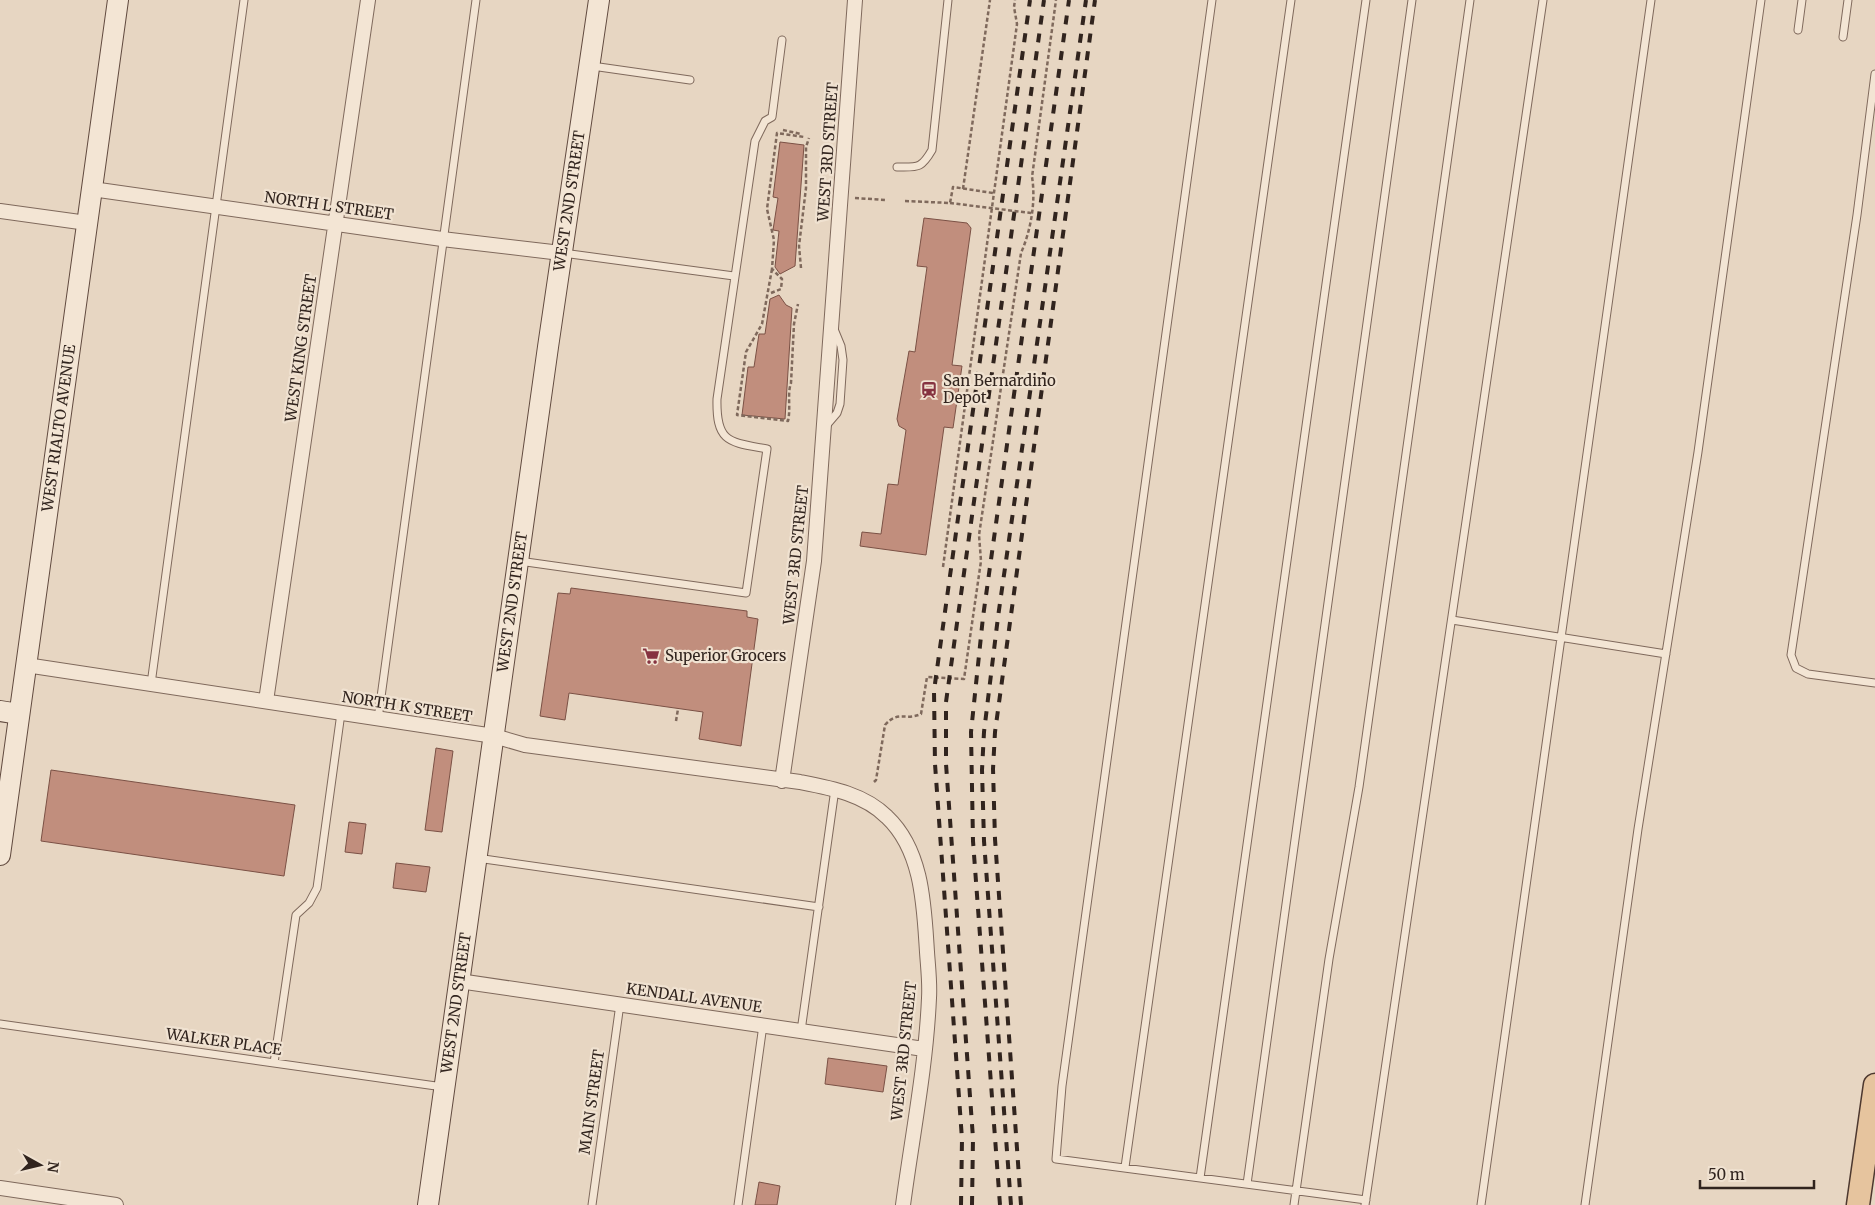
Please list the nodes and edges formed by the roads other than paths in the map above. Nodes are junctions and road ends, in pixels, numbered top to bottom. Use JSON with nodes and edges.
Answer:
{"nodes":[{"id":1,"x":118,"y":0,"type":"edge"},
{"id":2,"x":244,"y":0,"type":"edge"},
{"id":3,"x":368,"y":0,"type":"edge"},
{"id":4,"x":476,"y":0,"type":"edge"},
{"id":5,"x":599,"y":0,"type":"edge"},
{"id":6,"x":855,"y":0,"type":"edge"},
{"id":7,"x":862,"y":0,"type":"edge"},
{"id":8,"x":948,"y":0,"type":"edge"},
{"id":9,"x":1212,"y":0,"type":"edge"},
{"id":10,"x":1291,"y":0,"type":"edge"},
{"id":11,"x":1366,"y":0,"type":"edge"},
{"id":12,"x":1412,"y":0,"type":"edge"},
{"id":13,"x":1470,"y":0,"type":"edge"},
{"id":14,"x":1543,"y":0,"type":"edge"},
{"id":15,"x":1651,"y":0,"type":"edge"},
{"id":16,"x":1761,"y":0,"type":"edge"},
{"id":17,"x":1802,"y":0,"type":"edge"},
{"id":18,"x":1848,"y":0,"type":"edge"},
{"id":19,"x":854,"y":16,"type":"junction"},
{"id":20,"x":1798,"y":30,"type":"dead end"},
{"id":21,"x":1843,"y":37,"type":"dead end"},
{"id":22,"x":782,"y":40,"type":"dead end"},
{"id":23,"x":589,"y":66,"type":"junction"},
{"id":24,"x":1875,"y":74,"type":"edge"},
{"id":25,"x":690,"y":80,"type":"dead end"},
{"id":26,"x":897,"y":167,"type":"dead end"},
{"id":27,"x":92,"y":189,"type":"junction"},
{"id":28,"x":216,"y":206,"type":"junction"},
{"id":29,"x":0,"y":211,"type":"edge"},
{"id":30,"x":336,"y":223,"type":"junction"},
{"id":31,"x":88,"y":224,"type":"junction"},
{"id":32,"x":442,"y":239,"type":"junction"},
{"id":33,"x":561,"y":253,"type":"junction"},
{"id":34,"x":734,"y":276,"type":"junction"},
{"id":35,"x":519,"y":561,"type":"junction"},
{"id":36,"x":1452,"y":620,"type":"junction"},
{"id":37,"x":1561,"y":638,"type":"junction"},
{"id":38,"x":1666,"y":654,"type":"junction"},
{"id":39,"x":26,"y":665,"type":"junction"},
{"id":40,"x":1875,"y":683,"type":"edge"},
{"id":41,"x":151,"y":684,"type":"junction"},
{"id":42,"x":266,"y":702,"type":"junction"},
{"id":43,"x":10,"y":712,"type":"edge"},
{"id":44,"x":341,"y":713,"type":"junction"},
{"id":45,"x":378,"y":719,"type":"junction"},
{"id":46,"x":494,"y":736,"type":"junction"},
{"id":47,"x":782,"y":780,"type":"junction"},
{"id":48,"x":835,"y":789,"type":"junction"},
{"id":49,"x":0,"y":855,"type":"edge"},
{"id":50,"x":477,"y":858,"type":"junction"},
{"id":51,"x":818,"y":907,"type":"junction"},
{"id":52,"x":459,"y":980,"type":"junction"},
{"id":53,"x":620,"y":1004,"type":"junction"},
{"id":54,"x":0,"y":1024,"type":"edge"},
{"id":55,"x":763,"y":1025,"type":"junction"},
{"id":56,"x":801,"y":1031,"type":"junction"},
{"id":57,"x":924,"y":1049,"type":"junction"},
{"id":58,"x":274,"y":1063,"type":"junction"},
{"id":59,"x":1875,"y":1085,"type":"edge"},
{"id":60,"x":444,"y":1087,"type":"junction"},
{"id":61,"x":1125,"y":1167,"type":"junction"},
{"id":62,"x":1200,"y":1178,"type":"junction"},
{"id":63,"x":1247,"y":1184,"type":"junction"},
{"id":64,"x":0,"y":1188,"type":"edge"},
{"id":65,"x":1296,"y":1190,"type":"junction"},
{"id":66,"x":1366,"y":1202,"type":"edge"},
{"id":67,"x":116,"y":1205,"type":"edge"},
{"id":68,"x":428,"y":1205,"type":"edge"},
{"id":69,"x":592,"y":1205,"type":"edge"},
{"id":70,"x":738,"y":1205,"type":"edge"},
{"id":71,"x":903,"y":1205,"type":"edge"},
{"id":72,"x":1294,"y":1205,"type":"edge"},
{"id":73,"x":1481,"y":1205,"type":"edge"},
{"id":74,"x":1585,"y":1205,"type":"edge"},
{"id":75,"x":1858,"y":1205,"type":"edge"}],
"edges":[{"from":1,"to":27,"type":"main road","name":"WEST RIALTO AVENUE"},
{"from":2,"to":28,"type":"lane"},
{"from":3,"to":30,"type":"street","name":"WEST KING STREET"},
{"from":4,"to":32,"type":"lane"},
{"from":5,"to":23,"type":"main road","name":"WEST 2ND STREET"},
{"from":6,"to":19,"type":"street","name":"WEST 3RD STREET"},
{"from":7,"to":19,"type":"street"},
{"from":8,"to":26,"type":"lane"},
{"from":9,"to":61,"type":"lane"},
{"from":10,"to":61,"type":"lane"},
{"from":11,"to":62,"type":"lane"},
{"from":12,"to":63,"type":"lane"},
{"from":13,"to":65,"type":"lane"},
{"from":14,"to":36,"type":"lane"},
{"from":15,"to":37,"type":"lane"},
{"from":16,"to":38,"type":"lane"},
{"from":17,"to":20,"type":"lane"},
{"from":18,"to":21,"type":"lane"},
{"from":19,"to":47,"type":"street","name":"WEST 3RD STREET"},
{"from":22,"to":34,"type":"lane"},
{"from":23,"to":25,"type":"lane"},
{"from":23,"to":33,"type":"main road","name":"WEST 2ND STREET"},
{"from":24,"to":40,"type":"lane"},
{"from":27,"to":28,"type":"street","name":"NORTH L STREET"},
{"from":27,"to":31,"type":"main road","name":"WEST RIALTO AVENUE"},
{"from":28,"to":30,"type":"street","name":"NORTH L STREET"},
{"from":28,"to":41,"type":"lane"},
{"from":29,"to":31,"type":"street"},
{"from":30,"to":32,"type":"street","name":"NORTH L STREET"},
{"from":30,"to":42,"type":"street","name":"WEST KING STREET"},
{"from":31,"to":39,"type":"main road","name":"WEST RIALTO AVENUE"},
{"from":32,"to":33,"type":"street","name":"NORTH L STREET"},
{"from":32,"to":45,"type":"lane"},
{"from":33,"to":34,"type":"lane"},
{"from":33,"to":35,"type":"main road","name":"WEST 2ND STREET"},
{"from":34,"to":35,"type":"lane"},
{"from":35,"to":46,"type":"main road","name":"WEST 2ND STREET"},
{"from":36,"to":37,"type":"lane"},
{"from":36,"to":66,"type":"lane"},
{"from":37,"to":38,"type":"lane"},
{"from":37,"to":73,"type":"lane"},
{"from":38,"to":74,"type":"lane"},
{"from":39,"to":41,"type":"street","name":"NORTH K STREET"},
{"from":39,"to":43,"type":"main road","name":"WEST RIALTO AVENUE"},
{"from":41,"to":42,"type":"street","name":"NORTH K STREET"},
{"from":42,"to":44,"type":"street","name":"NORTH K STREET"},
{"from":43,"to":49,"type":"main road","name":"WEST RIALTO AVENUE"},
{"from":44,"to":45,"type":"street","name":"NORTH K STREET"},
{"from":44,"to":58,"type":"lane"},
{"from":45,"to":46,"type":"street","name":"NORTH K STREET"},
{"from":46,"to":47,"type":"street","name":"NORTH K STREET"},
{"from":46,"to":50,"type":"main road","name":"WEST 2ND STREET"},
{"from":47,"to":48,"type":"street","name":"WEST 3RD STREET"},
{"from":48,"to":51,"type":"lane"},
{"from":48,"to":57,"type":"street","name":"WEST 3RD STREET"},
{"from":50,"to":51,"type":"lane"},
{"from":50,"to":52,"type":"main road","name":"WEST 2ND STREET"},
{"from":51,"to":56,"type":"lane"},
{"from":52,"to":53,"type":"street","name":"KENDALL AVENUE"},
{"from":52,"to":60,"type":"main road","name":"WEST 2ND STREET"},
{"from":53,"to":55,"type":"street","name":"KENDALL AVENUE"},
{"from":53,"to":69,"type":"lane","name":"MAIN STREET"},
{"from":54,"to":58,"type":"lane","name":"WALKER PLACE"},
{"from":55,"to":56,"type":"street","name":"KENDALL AVENUE"},
{"from":55,"to":70,"type":"lane"},
{"from":56,"to":57,"type":"street","name":"KENDALL AVENUE"},
{"from":57,"to":71,"type":"street","name":"WEST 3RD STREET"},
{"from":58,"to":60,"type":"lane","name":"WALKER PLACE"},
{"from":59,"to":75,"type":"main road"},
{"from":60,"to":68,"type":"main road","name":"WEST 2ND STREET"},
{"from":61,"to":62,"type":"lane"},
{"from":62,"to":63,"type":"lane"},
{"from":63,"to":65,"type":"lane"},
{"from":64,"to":67,"type":"street"},
{"from":65,"to":66,"type":"lane"},
{"from":65,"to":72,"type":"lane"}]}
